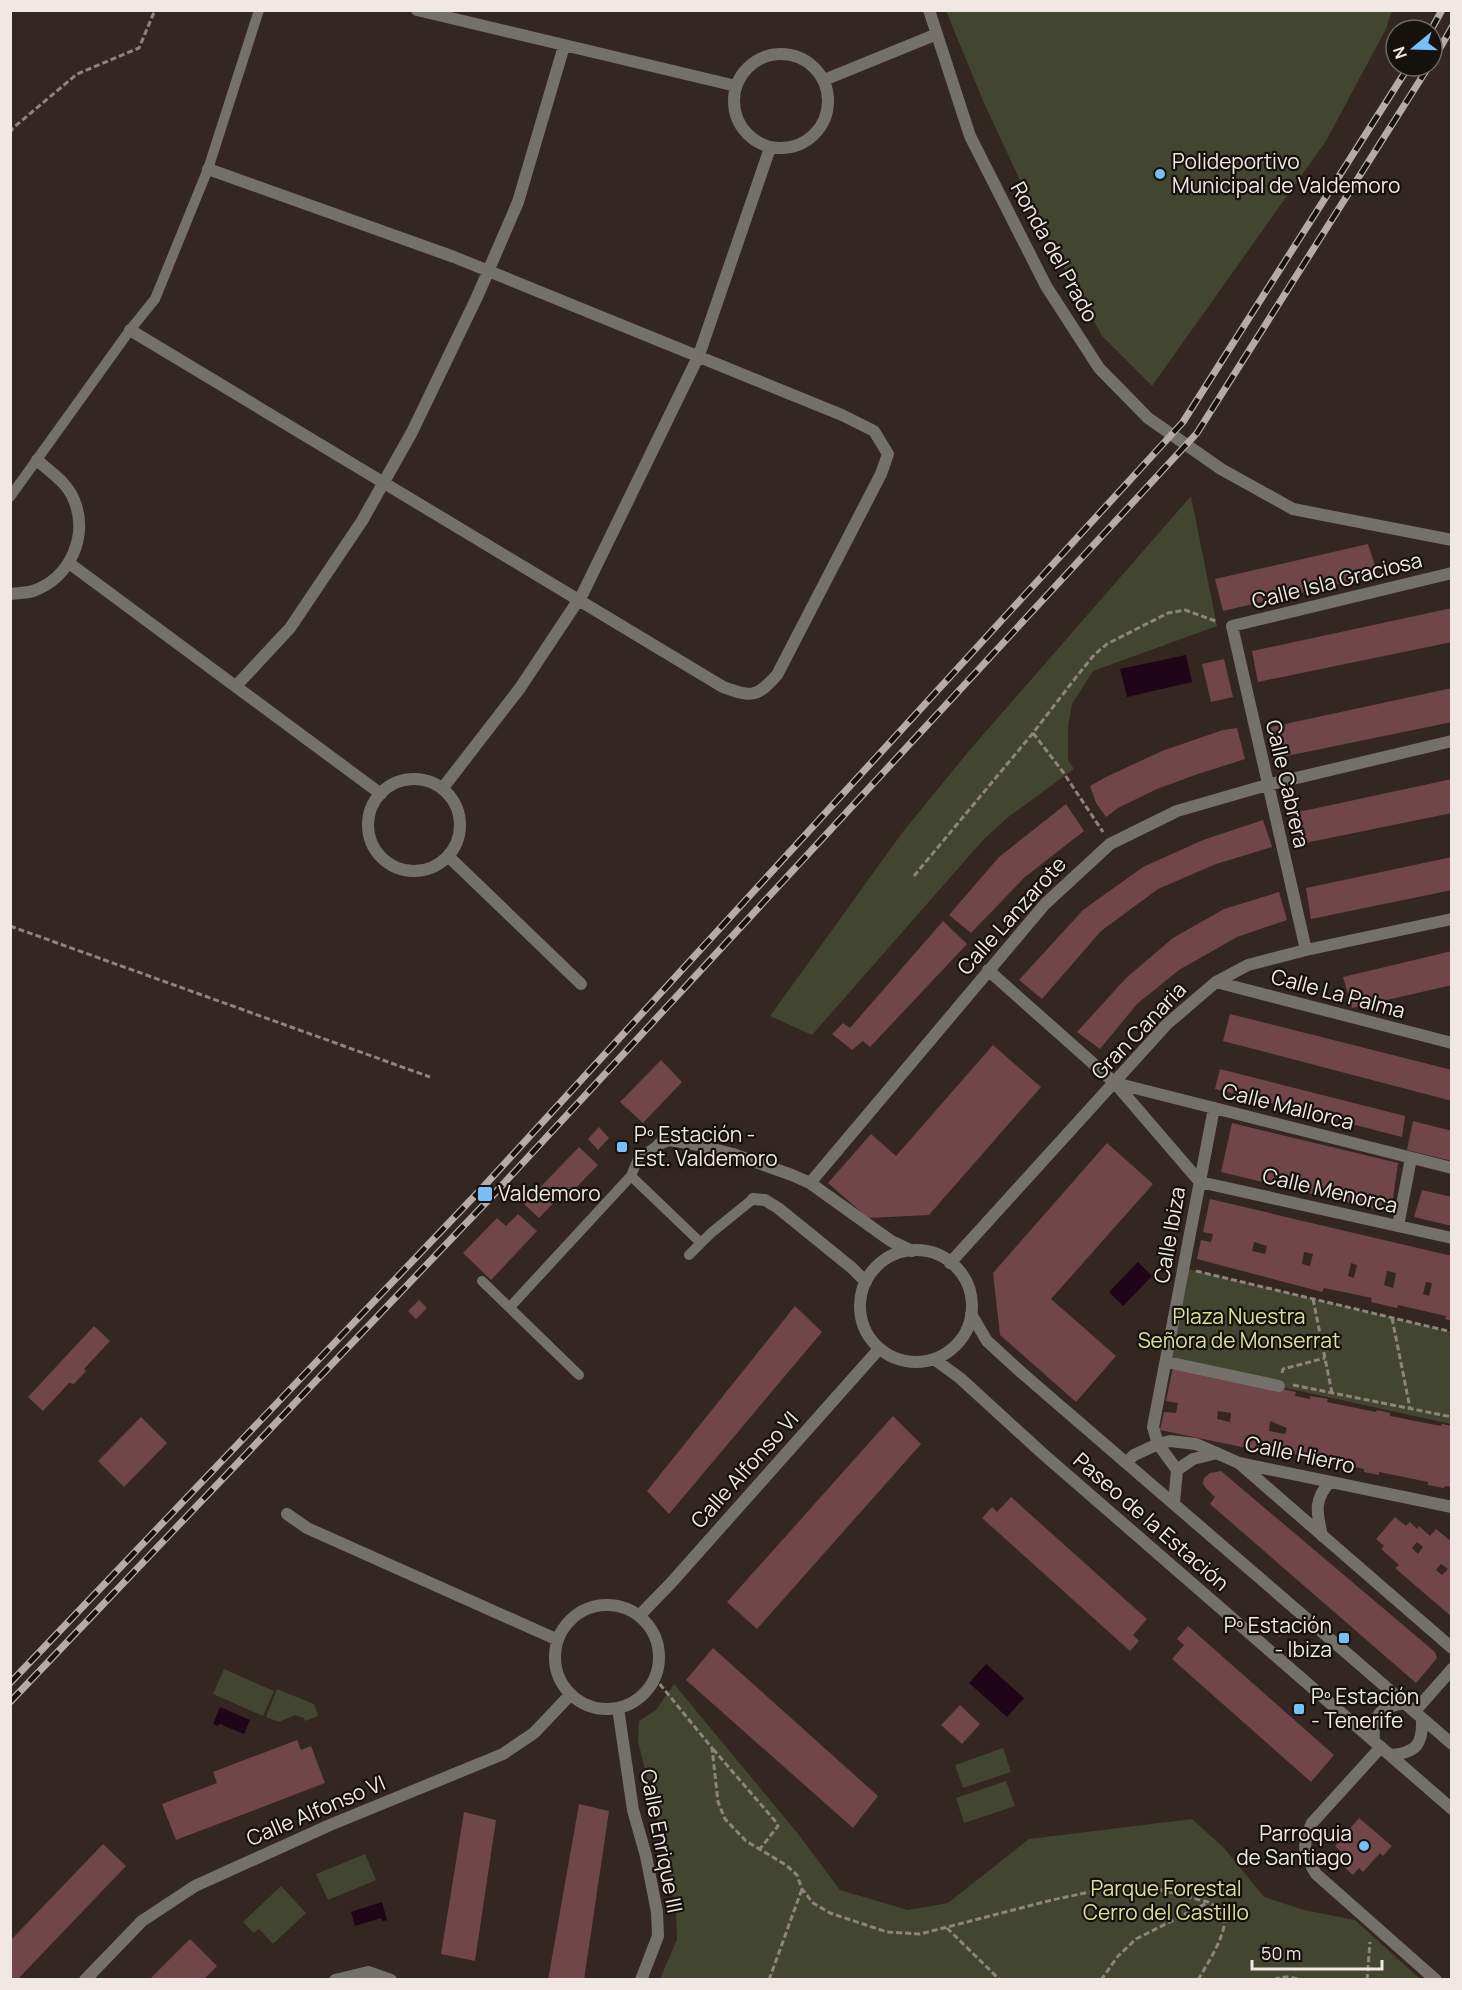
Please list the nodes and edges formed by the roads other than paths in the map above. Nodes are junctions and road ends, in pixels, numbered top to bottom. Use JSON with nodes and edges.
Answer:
{"nodes":[{"id":1,"x":259,"y":10,"type":"edge"},
{"id":2,"x":417,"y":10,"type":"edge"},
{"id":3,"x":929,"y":10,"type":"edge"},
{"id":4,"x":937,"y":34,"type":"junction"},
{"id":5,"x":564,"y":46,"type":"junction"},
{"id":6,"x":824,"y":80,"type":"junction"},
{"id":7,"x":736,"y":86,"type":"junction"},
{"id":8,"x":770,"y":148,"type":"junction"},
{"id":9,"x":208,"y":169,"type":"junction"},
{"id":10,"x":489,"y":271,"type":"junction"},
{"id":11,"x":130,"y":330,"type":"junction"},
{"id":12,"x":699,"y":355,"type":"junction"},
{"id":13,"x":37,"y":460,"type":"junction"},
{"id":14,"x":383,"y":482,"type":"junction"},
{"id":15,"x":10,"y":497,"type":"edge"},
{"id":16,"x":1452,"y":540,"type":"edge"},
{"id":17,"x":69,"y":563,"type":"junction"},
{"id":18,"x":1452,"y":573,"type":"edge"},
{"id":19,"x":10,"y":594,"type":"edge"},
{"id":20,"x":579,"y":600,"type":"junction"},
{"id":21,"x":1232,"y":626,"type":"joint"},
{"id":22,"x":236,"y":686,"type":"junction"},
{"id":23,"x":1452,"y":741,"type":"edge"},
{"id":24,"x":1267,"y":784,"type":"junction"},
{"id":25,"x":442,"y":789,"type":"junction"},
{"id":26,"x":381,"y":794,"type":"junction"},
{"id":27,"x":448,"y":856,"type":"junction"},
{"id":28,"x":1452,"y":919,"type":"edge"},
{"id":29,"x":1306,"y":950,"type":"junction"},
{"id":30,"x":988,"y":970,"type":"junction"},
{"id":31,"x":1216,"y":982,"type":"junction"},
{"id":32,"x":581,"y":984,"type":"dead end"},
{"id":33,"x":1452,"y":1043,"type":"edge"},
{"id":34,"x":1115,"y":1083,"type":"junction"},
{"id":35,"x":1214,"y":1108,"type":"junction"},
{"id":36,"x":659,"y":1144,"type":"joint"},
{"id":37,"x":1411,"y":1158,"type":"junction"},
{"id":38,"x":1452,"y":1168,"type":"edge"},
{"id":39,"x":632,"y":1176,"type":"junction"},
{"id":40,"x":1200,"y":1182,"type":"junction"},
{"id":41,"x":810,"y":1184,"type":"junction"},
{"id":42,"x":753,"y":1199,"type":"joint"},
{"id":43,"x":1398,"y":1226,"type":"junction"},
{"id":44,"x":1452,"y":1238,"type":"edge"},
{"id":45,"x":701,"y":1243,"type":"junction"},
{"id":46,"x":912,"y":1251,"type":"junction"},
{"id":47,"x":689,"y":1255,"type":"dead end"},
{"id":48,"x":950,"y":1263,"type":"junction"},
{"id":49,"x":482,"y":1281,"type":"dead end"},
{"id":50,"x":866,"y":1282,"type":"junction"},
{"id":51,"x":510,"y":1307,"type":"junction"},
{"id":52,"x":971,"y":1314,"type":"junction"},
{"id":53,"x":879,"y":1349,"type":"junction"},
{"id":54,"x":934,"y":1359,"type":"junction"},
{"id":55,"x":1167,"y":1362,"type":"junction"},
{"id":56,"x":579,"y":1376,"type":"dead end"},
{"id":57,"x":1279,"y":1386,"type":"road end"},
{"id":58,"x":1158,"y":1444,"type":"junction"},
{"id":59,"x":1217,"y":1453,"type":"junction"},
{"id":60,"x":1127,"y":1462,"type":"junction"},
{"id":61,"x":1239,"y":1463,"type":"junction"},
{"id":62,"x":1177,"y":1470,"type":"junction"},
{"id":63,"x":1330,"y":1482,"type":"junction"},
{"id":64,"x":1174,"y":1503,"type":"junction"},
{"id":65,"x":1452,"y":1507,"type":"edge"},
{"id":66,"x":287,"y":1515,"type":"dead end"},
{"id":67,"x":1322,"y":1536,"type":"junction"},
{"id":68,"x":639,"y":1616,"type":"junction"},
{"id":69,"x":558,"y":1640,"type":"junction"},
{"id":70,"x":1452,"y":1648,"type":"edge"},
{"id":71,"x":1452,"y":1669,"type":"edge"},
{"id":72,"x":571,"y":1694,"type":"junction"},
{"id":73,"x":618,"y":1708,"type":"junction"},
{"id":74,"x":1414,"y":1711,"type":"junction"},
{"id":75,"x":1452,"y":1744,"type":"edge"},
{"id":76,"x":1381,"y":1747,"type":"junction"},
{"id":77,"x":1452,"y":1809,"type":"edge"},
{"id":78,"x":85,"y":1980,"type":"edge"},
{"id":79,"x":335,"y":1980,"type":"edge"},
{"id":80,"x":391,"y":1980,"type":"edge"},
{"id":81,"x":641,"y":1980,"type":"edge"},
{"id":82,"x":1436,"y":1980,"type":"edge"}],
"edges":[{"from":1,"to":9,"type":"lane"},
{"from":2,"to":5,"type":"street"},
{"from":3,"to":4,"type":"street","name":"Ronda del Prado"},
{"from":4,"to":6,"type":"street"},
{"from":4,"to":16,"type":"street","name":"Ronda del Prado"},
{"from":5,"to":7,"type":"street"},
{"from":5,"to":10,"type":"street"},
{"from":6,"to":7,"type":"street"},
{"from":6,"to":8,"type":"street"},
{"from":7,"to":8,"type":"street"},
{"from":8,"to":12,"type":"street"},
{"from":9,"to":10,"type":"street"},
{"from":9,"to":11,"type":"lane"},
{"from":10,"to":12,"type":"street"},
{"from":10,"to":14,"type":"street"},
{"from":11,"to":13,"type":"lane"},
{"from":11,"to":14,"type":"street"},
{"from":12,"to":20,"type":"street"},
{"from":12,"to":20,"type":"street"},
{"from":13,"to":15,"type":"lane"},
{"from":13,"to":17,"type":"street"},
{"from":14,"to":20,"type":"street"},
{"from":14,"to":22,"type":"street"},
{"from":17,"to":19,"type":"street"},
{"from":17,"to":22,"type":"street"},
{"from":18,"to":21,"type":"street","name":"Calle Isla Graciosa"},
{"from":20,"to":25,"type":"street"},
{"from":21,"to":24,"type":"street","name":"Calle Cabrera"},
{"from":22,"to":26,"type":"street"},
{"from":23,"to":24,"type":"street","name":"Calle Lanzarote"},
{"from":24,"to":29,"type":"street","name":"Calle Cabrera"},
{"from":24,"to":30,"type":"street","name":"Calle Lanzarote"},
{"from":25,"to":26,"type":"street"},
{"from":25,"to":27,"type":"street"},
{"from":26,"to":27,"type":"street"},
{"from":27,"to":32,"type":"street"},
{"from":28,"to":29,"type":"street","name":"Gran Canaria"},
{"from":29,"to":31,"type":"street","name":"Gran Canaria"},
{"from":30,"to":34,"type":"street"},
{"from":30,"to":41,"type":"street","name":"Calle Lanzarote"},
{"from":31,"to":33,"type":"street","name":"Calle La Palma"},
{"from":31,"to":34,"type":"street","name":"Gran Canaria"},
{"from":34,"to":35,"type":"street","name":"Calle Mallorca"},
{"from":34,"to":40,"type":"street"},
{"from":34,"to":48,"type":"street","name":"Gran Canaria"},
{"from":35,"to":37,"type":"street","name":"Calle Mallorca"},
{"from":35,"to":40,"type":"street","name":"Calle Ibiza"},
{"from":36,"to":39,"type":"lane"},
{"from":36,"to":41,"type":"street"},
{"from":37,"to":38,"type":"street","name":"Calle Mallorca"},
{"from":37,"to":43,"type":"street"},
{"from":39,"to":45,"type":"lane"},
{"from":39,"to":51,"type":"lane"},
{"from":40,"to":43,"type":"street","name":"Calle Menorca"},
{"from":40,"to":55,"type":"street","name":"Calle Ibiza"},
{"from":41,"to":46,"type":"street"},
{"from":42,"to":45,"type":"lane"},
{"from":42,"to":50,"type":"street"},
{"from":43,"to":44,"type":"street","name":"Calle Menorca"},
{"from":45,"to":47,"type":"lane"},
{"from":46,"to":48,"type":"street"},
{"from":46,"to":50,"type":"street"},
{"from":48,"to":52,"type":"street"},
{"from":49,"to":51,"type":"lane"},
{"from":50,"to":53,"type":"street"},
{"from":51,"to":56,"type":"lane"},
{"from":52,"to":54,"type":"street"},
{"from":52,"to":60,"type":"street","name":"Paseo de la Estación"},
{"from":53,"to":54,"type":"street"},
{"from":53,"to":68,"type":"street","name":"Calle Alfonso VI"},
{"from":54,"to":76,"type":"street","name":"Paseo de la Estación"},
{"from":55,"to":57,"type":"street"},
{"from":55,"to":58,"type":"street","name":"Calle Ibiza"},
{"from":58,"to":59,"type":"street"},
{"from":58,"to":60,"type":"street"},
{"from":58,"to":62,"type":"street"},
{"from":59,"to":61,"type":"street","name":"Calle Hierro"},
{"from":59,"to":62,"type":"street","name":"Calle Hierro"},
{"from":60,"to":64,"type":"street","name":"Paseo de la Estación"},
{"from":61,"to":63,"type":"street","name":"Calle Hierro"},
{"from":61,"to":67,"type":"street"},
{"from":62,"to":64,"type":"street"},
{"from":63,"to":65,"type":"street","name":"Calle Hierro"},
{"from":63,"to":67,"type":"street"},
{"from":64,"to":74,"type":"street","name":"Paseo de la Estación"},
{"from":66,"to":69,"type":"street"},
{"from":67,"to":70,"type":"street"},
{"from":68,"to":69,"type":"street"},
{"from":68,"to":73,"type":"street"},
{"from":69,"to":72,"type":"street"},
{"from":71,"to":74,"type":"street"},
{"from":72,"to":73,"type":"street"},
{"from":72,"to":78,"type":"street","name":"Calle Alfonso VI"},
{"from":73,"to":81,"type":"street","name":"Calle Enrique III"},
{"from":74,"to":75,"type":"street","name":"Paseo de la Estación"},
{"from":74,"to":76,"type":"street"},
{"from":74,"to":76,"type":"street"},
{"from":76,"to":77,"type":"street","name":"Paseo de la Estación"},
{"from":76,"to":82,"type":"street"},
{"from":79,"to":80,"type":"street"}]}
